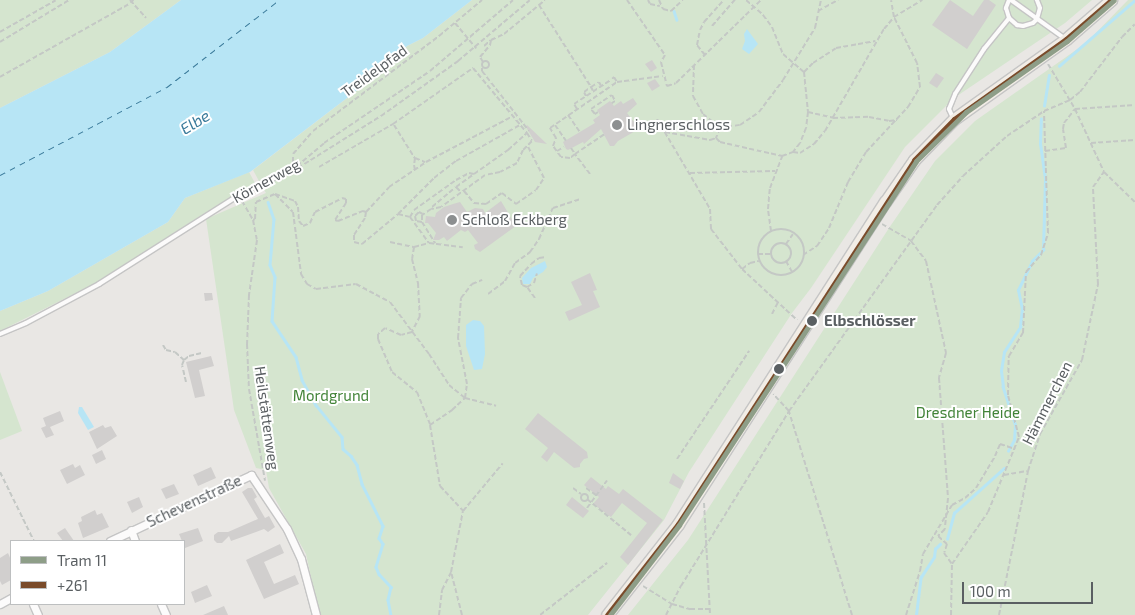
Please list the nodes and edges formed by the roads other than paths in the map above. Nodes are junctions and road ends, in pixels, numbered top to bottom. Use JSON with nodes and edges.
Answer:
{"nodes":[{"id":1,"x":1010,"y":0,"type":"edge"},
{"id":2,"x":1037,"y":0,"type":"edge"},
{"id":3,"x":1111,"y":0,"type":"edge"},
{"id":4,"x":1009,"y":18,"type":"junction"},
{"id":5,"x":1037,"y":18,"type":"junction"},
{"id":6,"x":1066,"y":39,"type":"junction"},
{"id":7,"x":954,"y":119,"type":"junction"},
{"id":8,"x":293,"y":169,"type":"road end"},
{"id":9,"x":0,"y":334,"type":"edge"},
{"id":10,"x":131,"y":530,"type":"junction"},
{"id":11,"x":112,"y":540,"type":"edge"},
{"id":12,"x":135,"y":540,"type":"edge"},
{"id":13,"x":316,"y":615,"type":"edge"},
{"id":14,"x":607,"y":615,"type":"edge"}],
"edges":[{"from":1,"to":4,"type":"lane"},
{"from":1,"to":5,"type":"lane"},
{"from":2,"to":5,"type":"lane"},
{"from":3,"to":6,"type":"main road"},
{"from":4,"to":5,"type":"lane"},
{"from":4,"to":7,"type":"lane"},
{"from":5,"to":6,"type":"lane"},
{"from":6,"to":7,"type":"main road"},
{"from":7,"to":14,"type":"main road"},
{"from":8,"to":9,"type":"lane","name":"Körnerweg"},
{"from":10,"to":11,"type":"street","name":"Schevenstraße"},
{"from":10,"to":12,"type":"street"},
{"from":10,"to":13,"type":"street","name":"Schevenstraße"}]}
